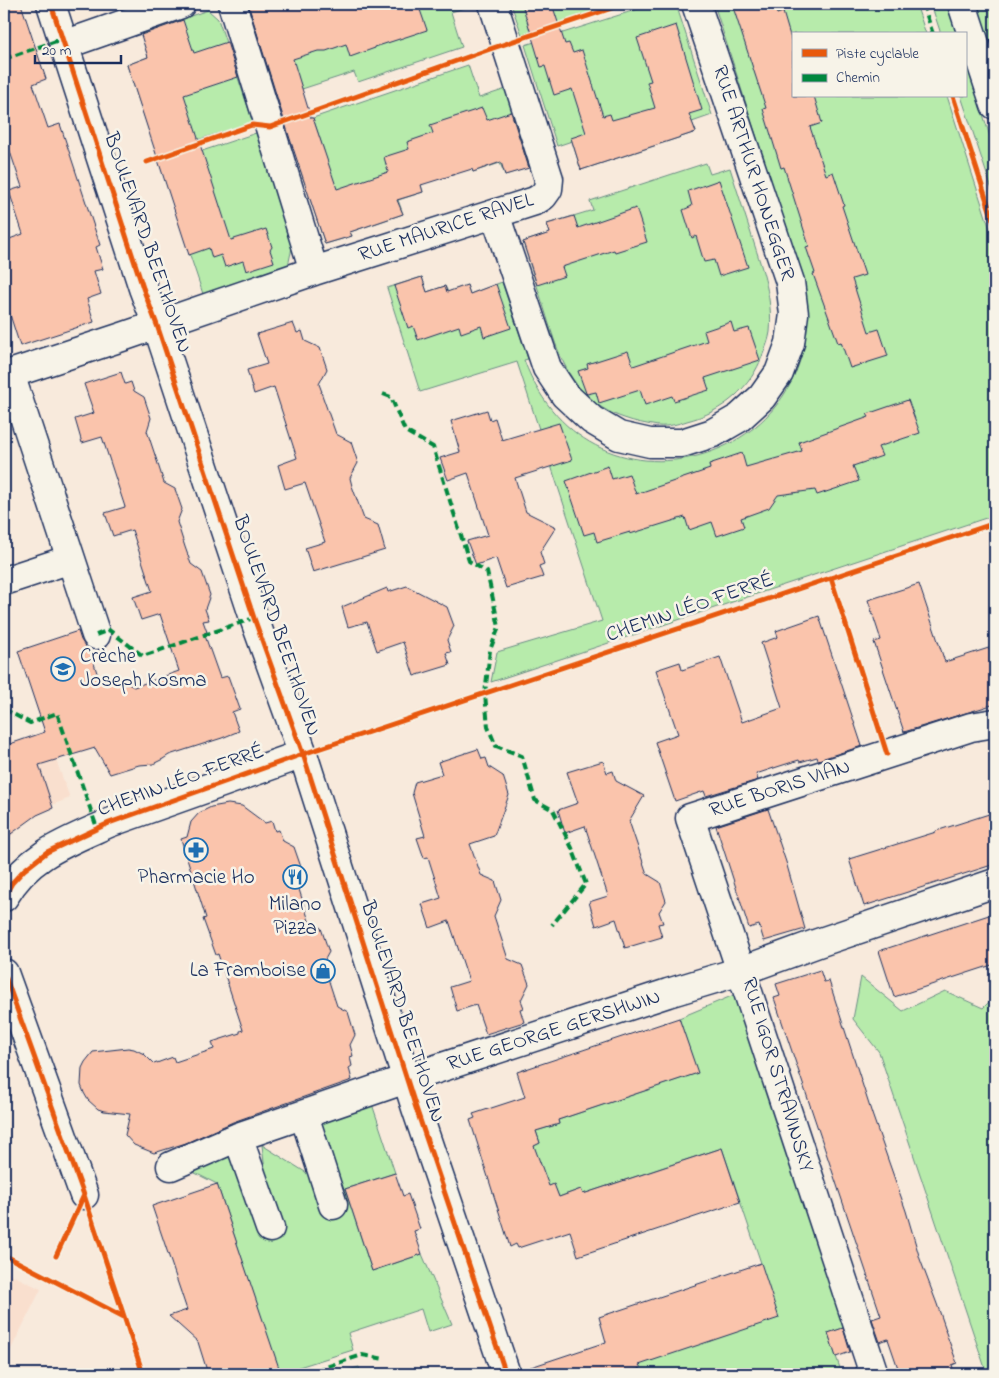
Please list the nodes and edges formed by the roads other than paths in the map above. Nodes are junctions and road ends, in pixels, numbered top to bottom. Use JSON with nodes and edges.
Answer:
{"nodes":[{"id":1,"x":51,"y":4,"type":"edge"},
{"id":2,"x":181,"y":4,"type":"edge"},
{"id":3,"x":232,"y":4,"type":"edge"},
{"id":4,"x":493,"y":4,"type":"edge"},
{"id":5,"x":696,"y":4,"type":"edge"},
{"id":6,"x":962,"y":4,"type":"edge"},
{"id":7,"x":64,"y":45,"type":"junction"},
{"id":8,"x":995,"y":105,"type":"edge"},
{"id":9,"x":495,"y":214,"type":"junction"},
{"id":10,"x":314,"y":270,"type":"junction"},
{"id":11,"x":157,"y":325,"type":"junction"},
{"id":12,"x":7,"y":365,"type":"edge"},
{"id":13,"x":71,"y":559,"type":"junction"},
{"id":14,"x":4,"y":582,"type":"edge"},
{"id":15,"x":96,"y":635,"type":"dead end"},
{"id":16,"x":995,"y":723,"type":"edge"},
{"id":17,"x":303,"y":754,"type":"junction"},
{"id":18,"x":995,"y":883,"type":"edge"},
{"id":19,"x":4,"y":897,"type":"edge"},
{"id":20,"x":741,"y":971,"type":"junction"},
{"id":21,"x":4,"y":973,"type":"edge"},
{"id":22,"x":406,"y":1080,"type":"junction"},
{"id":23,"x":304,"y":1114,"type":"junction"},
{"id":24,"x":238,"y":1137,"type":"junction"},
{"id":25,"x":171,"y":1166,"type":"dead end"},
{"id":26,"x":84,"y":1195,"type":"dead end"},
{"id":27,"x":333,"y":1205,"type":"dead end"},
{"id":28,"x":270,"y":1228,"type":"dead end"},
{"id":29,"x":506,"y":1374,"type":"edge"},
{"id":30,"x":874,"y":1374,"type":"edge"}],
"edges":[{"from":1,"to":7,"type":"street","name":"BOULEVARD BEETHOVEN"},
{"from":2,"to":7,"type":"street"},
{"from":3,"to":10,"type":"street"},
{"from":4,"to":9,"type":"street","name":"RUE MAURICE RAVEL"},
{"from":5,"to":9,"type":"street","name":"RUE ARTHUR HONEGGER"},
{"from":6,"to":8,"type":"street"},
{"from":7,"to":11,"type":"street","name":"BOULEVARD BEETHOVEN"},
{"from":9,"to":10,"type":"street","name":"RUE MAURICE RAVEL"},
{"from":10,"to":11,"type":"street","name":"RUE MAURICE RAVEL"},
{"from":11,"to":12,"type":"street","name":"RUE MAURICE RAVEL"},
{"from":11,"to":17,"type":"street","name":"BOULEVARD BEETHOVEN"},
{"from":12,"to":13,"type":"street"},
{"from":13,"to":14,"type":"street"},
{"from":13,"to":15,"type":"street"},
{"from":16,"to":20,"type":"street","name":"RUE BORIS VIAN"},
{"from":17,"to":19,"type":"street","name":"CHEMIN LÉO FERRÉ"},
{"from":17,"to":22,"type":"street","name":"BOULEVARD BEETHOVEN"},
{"from":18,"to":20,"type":"street","name":"RUE IGOR STRAVINSKY"},
{"from":20,"to":22,"type":"street","name":"RUE GEORGE GERSHWIN"},
{"from":20,"to":30,"type":"street","name":"RUE IGOR STRAVINSKY"},
{"from":21,"to":26,"type":"street"},
{"from":22,"to":23,"type":"street","name":"RUE GEORGE GERSHWIN"},
{"from":22,"to":29,"type":"street","name":"BOULEVARD BEETHOVEN"},
{"from":23,"to":24,"type":"street","name":"RUE GEORGE GERSHWIN"},
{"from":23,"to":27,"type":"street"},
{"from":24,"to":25,"type":"street","name":"RUE GEORGE GERSHWIN"},
{"from":24,"to":28,"type":"street"}]}
